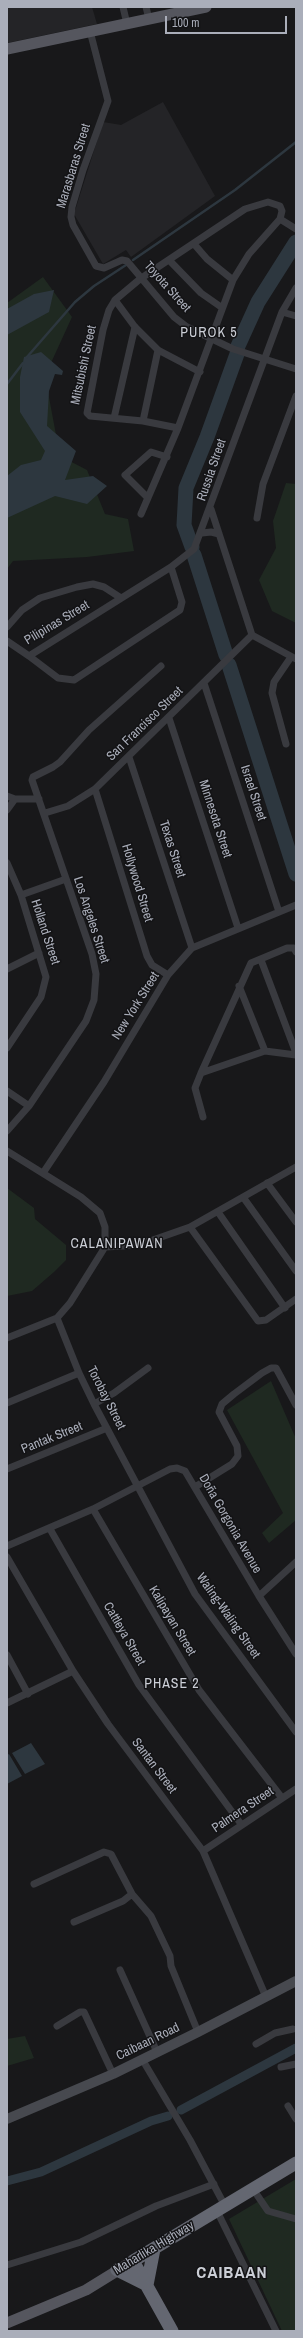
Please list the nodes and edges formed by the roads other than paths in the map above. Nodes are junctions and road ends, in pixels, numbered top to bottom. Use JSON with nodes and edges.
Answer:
{"nodes":[{"id":1,"x":124,"y":7,"type":"edge"},
{"id":2,"x":146,"y":7,"type":"edge"},
{"id":3,"x":206,"y":7,"type":"edge"},
{"id":4,"x":192,"y":8,"type":"edge"},
{"id":5,"x":149,"y":19,"type":"junction"},
{"id":6,"x":127,"y":24,"type":"junction"},
{"id":7,"x":90,"y":31,"type":"junction"},
{"id":8,"x":7,"y":49,"type":"edge"},
{"id":9,"x":280,"y":219,"type":"junction"},
{"id":10,"x":296,"y":229,"type":"edge"},
{"id":11,"x":194,"y":244,"type":"junction"},
{"id":12,"x":169,"y":260,"type":"junction"},
{"id":13,"x":132,"y":266,"type":"joint"},
{"id":14,"x":140,"y":279,"type":"junction"},
{"id":15,"x":233,"y":280,"type":"junction"},
{"id":16,"x":296,"y":288,"type":"edge"},
{"id":17,"x":115,"y":300,"type":"junction"},
{"id":18,"x":221,"y":307,"type":"junction"},
{"id":19,"x":282,"y":312,"type":"junction"},
{"id":20,"x":296,"y":316,"type":"edge"},
{"id":21,"x":135,"y":327,"type":"junction"},
{"id":22,"x":211,"y":339,"type":"junction"},
{"id":23,"x":158,"y":350,"type":"junction"},
{"id":24,"x":265,"y":359,"type":"junction"},
{"id":25,"x":296,"y":369,"type":"edge"},
{"id":26,"x":200,"y":372,"type":"junction"},
{"id":27,"x":296,"y":396,"type":"edge"},
{"id":28,"x":114,"y":418,"type":"junction"},
{"id":29,"x":143,"y":421,"type":"junction"},
{"id":30,"x":178,"y":428,"type":"junction"},
{"id":31,"x":167,"y":457,"type":"junction"},
{"id":32,"x":147,"y":497,"type":"junction"},
{"id":33,"x":210,"y":509,"type":"junction"},
{"id":34,"x":141,"y":514,"type":"dead end"},
{"id":35,"x":257,"y":518,"type":"dead end"},
{"id":36,"x":202,"y":533,"type":"junction"},
{"id":37,"x":219,"y":534,"type":"junction"},
{"id":38,"x":171,"y":567,"type":"junction"},
{"id":39,"x":120,"y":598,"type":"junction"},
{"id":40,"x":7,"y":627,"type":"edge"},
{"id":41,"x":252,"y":635,"type":"junction"},
{"id":42,"x":7,"y":641,"type":"edge"},
{"id":43,"x":29,"y":656,"type":"junction"},
{"id":44,"x":294,"y":658,"type":"edge"},
{"id":45,"x":161,"y":666,"type":"dead end"},
{"id":46,"x":204,"y":683,"type":"junction"},
{"id":47,"x":169,"y":718,"type":"junction"},
{"id":48,"x":286,"y":744,"type":"dead end"},
{"id":49,"x":129,"y":757,"type":"junction"},
{"id":50,"x":95,"y":789,"type":"junction"},
{"id":51,"x":7,"y":796,"type":"edge"},
{"id":52,"x":15,"y":799,"type":"junction"},
{"id":53,"x":38,"y":799,"type":"junction"},
{"id":54,"x":7,"y":810,"type":"edge"},
{"id":55,"x":44,"y":813,"type":"junction"},
{"id":56,"x":7,"y":863,"type":"edge"},
{"id":57,"x":66,"y":879,"type":"junction"},
{"id":58,"x":20,"y":895,"type":"junction"},
{"id":59,"x":296,"y":905,"type":"edge"},
{"id":60,"x":279,"y":912,"type":"junction"},
{"id":61,"x":238,"y":928,"type":"junction"},
{"id":62,"x":192,"y":948,"type":"junction"},
{"id":63,"x":296,"y":952,"type":"edge"},
{"id":64,"x":40,"y":953,"type":"junction"},
{"id":65,"x":261,"y":960,"type":"junction"},
{"id":66,"x":7,"y":969,"type":"edge"},
{"id":67,"x":168,"y":975,"type":"junction"},
{"id":68,"x":239,"y":986,"type":"junction"},
{"id":69,"x":7,"y":1048,"type":"edge"},
{"id":70,"x":265,"y":1051,"type":"junction"},
{"id":71,"x":296,"y":1054,"type":"edge"},
{"id":72,"x":201,"y":1073,"type":"junction"},
{"id":73,"x":7,"y":1091,"type":"edge"},
{"id":74,"x":29,"y":1106,"type":"junction"},
{"id":75,"x":203,"y":1117,"type":"dead end"},
{"id":76,"x":7,"y":1131,"type":"edge"},
{"id":77,"x":7,"y":1151,"type":"edge"},
{"id":78,"x":296,"y":1167,"type":"edge"},
{"id":79,"x":43,"y":1173,"type":"junction"},
{"id":80,"x":267,"y":1183,"type":"junction"},
{"id":81,"x":242,"y":1197,"type":"junction"},
{"id":82,"x":218,"y":1212,"type":"junction"},
{"id":83,"x":296,"y":1222,"type":"edge"},
{"id":84,"x":190,"y":1227,"type":"junction"},
{"id":85,"x":105,"y":1247,"type":"junction"},
{"id":86,"x":296,"y":1272,"type":"edge"},
{"id":87,"x":296,"y":1299,"type":"edge"},
{"id":88,"x":285,"y":1308,"type":"junction"},
{"id":89,"x":57,"y":1318,"type":"junction"},
{"id":90,"x":7,"y":1338,"type":"edge"},
{"id":91,"x":148,"y":1368,"type":"dead end"},
{"id":92,"x":79,"y":1373,"type":"junction"},
{"id":93,"x":7,"y":1403,"type":"edge"},
{"id":94,"x":94,"y":1404,"type":"junction"},
{"id":95,"x":296,"y":1405,"type":"edge"},
{"id":96,"x":107,"y":1428,"type":"junction"},
{"id":97,"x":7,"y":1469,"type":"edge"},
{"id":98,"x":138,"y":1487,"type":"junction"},
{"id":99,"x":195,"y":1487,"type":"junction"},
{"id":100,"x":93,"y":1509,"type":"junction"},
{"id":101,"x":50,"y":1529,"type":"junction"},
{"id":102,"x":7,"y":1546,"type":"edge"},
{"id":103,"x":7,"y":1557,"type":"edge"},
{"id":104,"x":295,"y":1566,"type":"edge"},
{"id":105,"x":259,"y":1596,"type":"junction"},
{"id":106,"x":296,"y":1654,"type":"edge"},
{"id":107,"x":7,"y":1655,"type":"edge"},
{"id":108,"x":73,"y":1671,"type":"junction"},
{"id":109,"x":28,"y":1694,"type":"junction"},
{"id":110,"x":7,"y":1703,"type":"edge"},
{"id":111,"x":296,"y":1732,"type":"edge"},
{"id":112,"x":296,"y":1789,"type":"edge"},
{"id":113,"x":282,"y":1798,"type":"junction"},
{"id":114,"x":241,"y":1824,"type":"junction"},
{"id":115,"x":203,"y":1851,"type":"junction"},
{"id":116,"x":34,"y":1884,"type":"dead end"},
{"id":117,"x":132,"y":1894,"type":"junction"},
{"id":118,"x":74,"y":1922,"type":"dead end"},
{"id":119,"x":120,"y":1970,"type":"dead end"},
{"id":120,"x":295,"y":1984,"type":"edge"},
{"id":121,"x":266,"y":1997,"type":"junction"},
{"id":122,"x":57,"y":2026,"type":"dead end"},
{"id":123,"x":293,"y":2029,"type":"dead end"},
{"id":124,"x":198,"y":2032,"type":"junction"},
{"id":125,"x":256,"y":2044,"type":"dead end"},
{"id":126,"x":157,"y":2052,"type":"junction"},
{"id":127,"x":142,"y":2059,"type":"junction"},
{"id":128,"x":296,"y":2064,"type":"edge"},
{"id":129,"x":281,"y":2068,"type":"dead end"},
{"id":130,"x":112,"y":2074,"type":"junction"},
{"id":131,"x":288,"y":2106,"type":"dead end"},
{"id":132,"x":7,"y":2119,"type":"edge"},
{"id":133,"x":296,"y":2119,"type":"edge"},
{"id":134,"x":296,"y":2163,"type":"edge"},
{"id":135,"x":214,"y":2184,"type":"junction"},
{"id":136,"x":253,"y":2189,"type":"junction"},
{"id":137,"x":221,"y":2208,"type":"junction"},
{"id":138,"x":296,"y":2219,"type":"edge"},
{"id":139,"x":154,"y":2249,"type":"junction"},
{"id":140,"x":133,"y":2261,"type":"junction"},
{"id":141,"x":7,"y":2265,"type":"edge"},
{"id":142,"x":117,"y":2270,"type":"junction"},
{"id":143,"x":147,"y":2285,"type":"junction"},
{"id":144,"x":7,"y":2323,"type":"edge"},
{"id":145,"x":172,"y":2331,"type":"edge"},
{"id":146,"x":276,"y":2331,"type":"edge"}],
"edges":[{"from":1,"to":6,"type":"street"},
{"from":2,"to":5,"type":"street"},
{"from":3,"to":4,"type":"main road"},
{"from":4,"to":5,"type":"main road"},
{"from":5,"to":6,"type":"main road"},
{"from":6,"to":7,"type":"main road"},
{"from":7,"to":8,"type":"main road"},
{"from":7,"to":13,"type":"street","name":"Marasbaras Street"},
{"from":9,"to":10,"type":"street"},
{"from":9,"to":11,"type":"street","name":"Mitsubishi Street"},
{"from":9,"to":15,"type":"street"},
{"from":11,"to":12,"type":"street","name":"Mitsubishi Street"},
{"from":11,"to":15,"type":"street"},
{"from":12,"to":14,"type":"street","name":"Mitsubishi Street"},
{"from":12,"to":18,"type":"street"},
{"from":13,"to":14,"type":"street","name":"Toyota Street"},
{"from":14,"to":17,"type":"street","name":"Mitsubishi Street"},
{"from":14,"to":22,"type":"street","name":"Toyota Street"},
{"from":15,"to":18,"type":"street"},
{"from":16,"to":19,"type":"street","name":"Russia Street"},
{"from":17,"to":21,"type":"street"},
{"from":17,"to":28,"type":"street","name":"Mitsubishi Street"},
{"from":18,"to":22,"type":"street"},
{"from":19,"to":20,"type":"street"},
{"from":19,"to":24,"type":"street","name":"Russia Street"},
{"from":21,"to":23,"type":"street"},
{"from":21,"to":28,"type":"street"},
{"from":22,"to":24,"type":"street","name":"Toyota Street"},
{"from":22,"to":26,"type":"street"},
{"from":23,"to":26,"type":"street"},
{"from":23,"to":29,"type":"street"},
{"from":24,"to":25,"type":"street","name":"Toyota Street"},
{"from":24,"to":33,"type":"street","name":"Russia Street"},
{"from":26,"to":30,"type":"street"},
{"from":27,"to":35,"type":"street"},
{"from":28,"to":29,"type":"street","name":"Mitsubishi Street"},
{"from":29,"to":30,"type":"street","name":"Mitsubishi Street"},
{"from":30,"to":31,"type":"street"},
{"from":31,"to":32,"type":"street"},
{"from":31,"to":32,"type":"street"},
{"from":32,"to":34,"type":"street"},
{"from":33,"to":36,"type":"street","name":"Pilipinas Street"},
{"from":33,"to":37,"type":"street","name":"Russia Street"},
{"from":36,"to":37,"type":"street"},
{"from":36,"to":38,"type":"street","name":"Pilipinas Street"},
{"from":37,"to":41,"type":"street","name":"Russia Street"},
{"from":38,"to":39,"type":"street","name":"Pilipinas Street"},
{"from":38,"to":43,"type":"street"},
{"from":39,"to":40,"type":"street","name":"Pilipinas Street"},
{"from":39,"to":43,"type":"street","name":"Pilipinas Street"},
{"from":41,"to":44,"type":"street"},
{"from":41,"to":46,"type":"street","name":"San Francisco Street"},
{"from":42,"to":43,"type":"street","name":"Pilipinas Street"},
{"from":44,"to":48,"type":"street"},
{"from":45,"to":53,"type":"street","name":"Los Angeles Street"},
{"from":46,"to":47,"type":"street","name":"San Francisco Street"},
{"from":46,"to":60,"type":"street","name":"Israel Street"},
{"from":47,"to":49,"type":"street","name":"San Francisco Street"},
{"from":47,"to":61,"type":"street","name":"Minnesota Street"},
{"from":49,"to":50,"type":"street","name":"San Francisco Street"},
{"from":49,"to":62,"type":"street","name":"Texas Street"},
{"from":50,"to":55,"type":"street","name":"San Francisco Street"},
{"from":50,"to":67,"type":"street","name":"Hollywood Street"},
{"from":51,"to":52,"type":"street"},
{"from":52,"to":53,"type":"street"},
{"from":52,"to":54,"type":"street"},
{"from":53,"to":55,"type":"street","name":"Los Angeles Street"},
{"from":55,"to":57,"type":"street","name":"Los Angeles Street"},
{"from":56,"to":58,"type":"street","name":"Holland Street"},
{"from":57,"to":58,"type":"street"},
{"from":57,"to":74,"type":"street","name":"Los Angeles Street"},
{"from":58,"to":64,"type":"street","name":"Holland Street"},
{"from":59,"to":60,"type":"street","name":"New York Street"},
{"from":60,"to":61,"type":"street","name":"New York Street"},
{"from":61,"to":62,"type":"street","name":"New York Street"},
{"from":62,"to":67,"type":"street","name":"New York Street"},
{"from":63,"to":65,"type":"street"},
{"from":64,"to":66,"type":"street"},
{"from":64,"to":69,"type":"street","name":"Holland Street"},
{"from":65,"to":68,"type":"street"},
{"from":65,"to":71,"type":"street"},
{"from":67,"to":79,"type":"street","name":"New York Street"},
{"from":68,"to":70,"type":"street"},
{"from":68,"to":72,"type":"street"},
{"from":70,"to":71,"type":"street"},
{"from":70,"to":72,"type":"street"},
{"from":72,"to":75,"type":"street"},
{"from":73,"to":74,"type":"street"},
{"from":74,"to":76,"type":"street","name":"Los Angeles Street"},
{"from":77,"to":79,"type":"street"},
{"from":78,"to":80,"type":"street"},
{"from":79,"to":85,"type":"street"},
{"from":80,"to":81,"type":"street"},
{"from":80,"to":83,"type":"street"},
{"from":81,"to":82,"type":"street"},
{"from":81,"to":86,"type":"street"},
{"from":82,"to":84,"type":"street"},
{"from":82,"to":88,"type":"street"},
{"from":84,"to":85,"type":"street"},
{"from":84,"to":88,"type":"street"},
{"from":85,"to":89,"type":"street"},
{"from":87,"to":88,"type":"street"},
{"from":89,"to":90,"type":"street"},
{"from":89,"to":92,"type":"street","name":"Torobay Street"},
{"from":91,"to":94,"type":"street"},
{"from":92,"to":93,"type":"street"},
{"from":92,"to":94,"type":"street","name":"Torobay Street"},
{"from":94,"to":96,"type":"street","name":"Torobay Street"},
{"from":95,"to":99,"type":"street"},
{"from":96,"to":97,"type":"street","name":"Pantak Street"},
{"from":96,"to":98,"type":"street","name":"Torobay Street"},
{"from":98,"to":99,"type":"street","name":"Doña Gorgonia Avenue"},
{"from":98,"to":100,"type":"street","name":"Doña Gorgonia Avenue"},
{"from":98,"to":111,"type":"street","name":"Waling-Waling Street"},
{"from":99,"to":105,"type":"street","name":"Doña Gorgonia Avenue"},
{"from":100,"to":101,"type":"street","name":"Doña Gorgonia Avenue"},
{"from":100,"to":113,"type":"street","name":"Kalipayan Street"},
{"from":101,"to":102,"type":"street","name":"Doña Gorgonia Avenue"},
{"from":101,"to":114,"type":"street","name":"Cattleya Street"},
{"from":103,"to":108,"type":"street","name":"Santan Street"},
{"from":104,"to":105,"type":"street"},
{"from":105,"to":106,"type":"street","name":"Doña Gorgonia Avenue"},
{"from":107,"to":109,"type":"street"},
{"from":108,"to":109,"type":"street"},
{"from":108,"to":115,"type":"street","name":"Santan Street"},
{"from":109,"to":110,"type":"street"},
{"from":112,"to":113,"type":"street","name":"Palmera Street"},
{"from":113,"to":114,"type":"street","name":"Palmera Street"},
{"from":114,"to":115,"type":"street","name":"Palmera Street"},
{"from":115,"to":121,"type":"street","name":"Santan Street"},
{"from":116,"to":117,"type":"street"},
{"from":117,"to":118,"type":"street"},
{"from":117,"to":124,"type":"street"},
{"from":119,"to":126,"type":"street"},
{"from":120,"to":121,"type":"street","name":"Caibaan Road"},
{"from":121,"to":124,"type":"street","name":"Caibaan Road"},
{"from":122,"to":130,"type":"street"},
{"from":123,"to":125,"type":"street"},
{"from":124,"to":126,"type":"street","name":"Caibaan Road"},
{"from":126,"to":127,"type":"street","name":"Caibaan Road"},
{"from":127,"to":130,"type":"street","name":"Caibaan Road"},
{"from":127,"to":135,"type":"street"},
{"from":128,"to":129,"type":"street"},
{"from":130,"to":132,"type":"street","name":"Caibaan Road"},
{"from":131,"to":133,"type":"street"},
{"from":134,"to":136,"type":"highway","name":"Maharlika Highway"},
{"from":135,"to":137,"type":"street"},
{"from":135,"to":141,"type":"street"},
{"from":136,"to":137,"type":"highway","name":"Maharlika Highway"},
{"from":136,"to":138,"type":"street"},
{"from":137,"to":139,"type":"highway","name":"Maharlika Highway"},
{"from":137,"to":146,"type":"street"},
{"from":139,"to":140,"type":"highway","name":"Maharlika Highway"},
{"from":139,"to":143,"type":"highway"},
{"from":140,"to":142,"type":"main road","name":"Maharlika Highway"},
{"from":140,"to":143,"type":"highway"},
{"from":142,"to":143,"type":"highway"},
{"from":142,"to":144,"type":"main road","name":"Maharlika Highway"},
{"from":143,"to":145,"type":"highway"}]}
